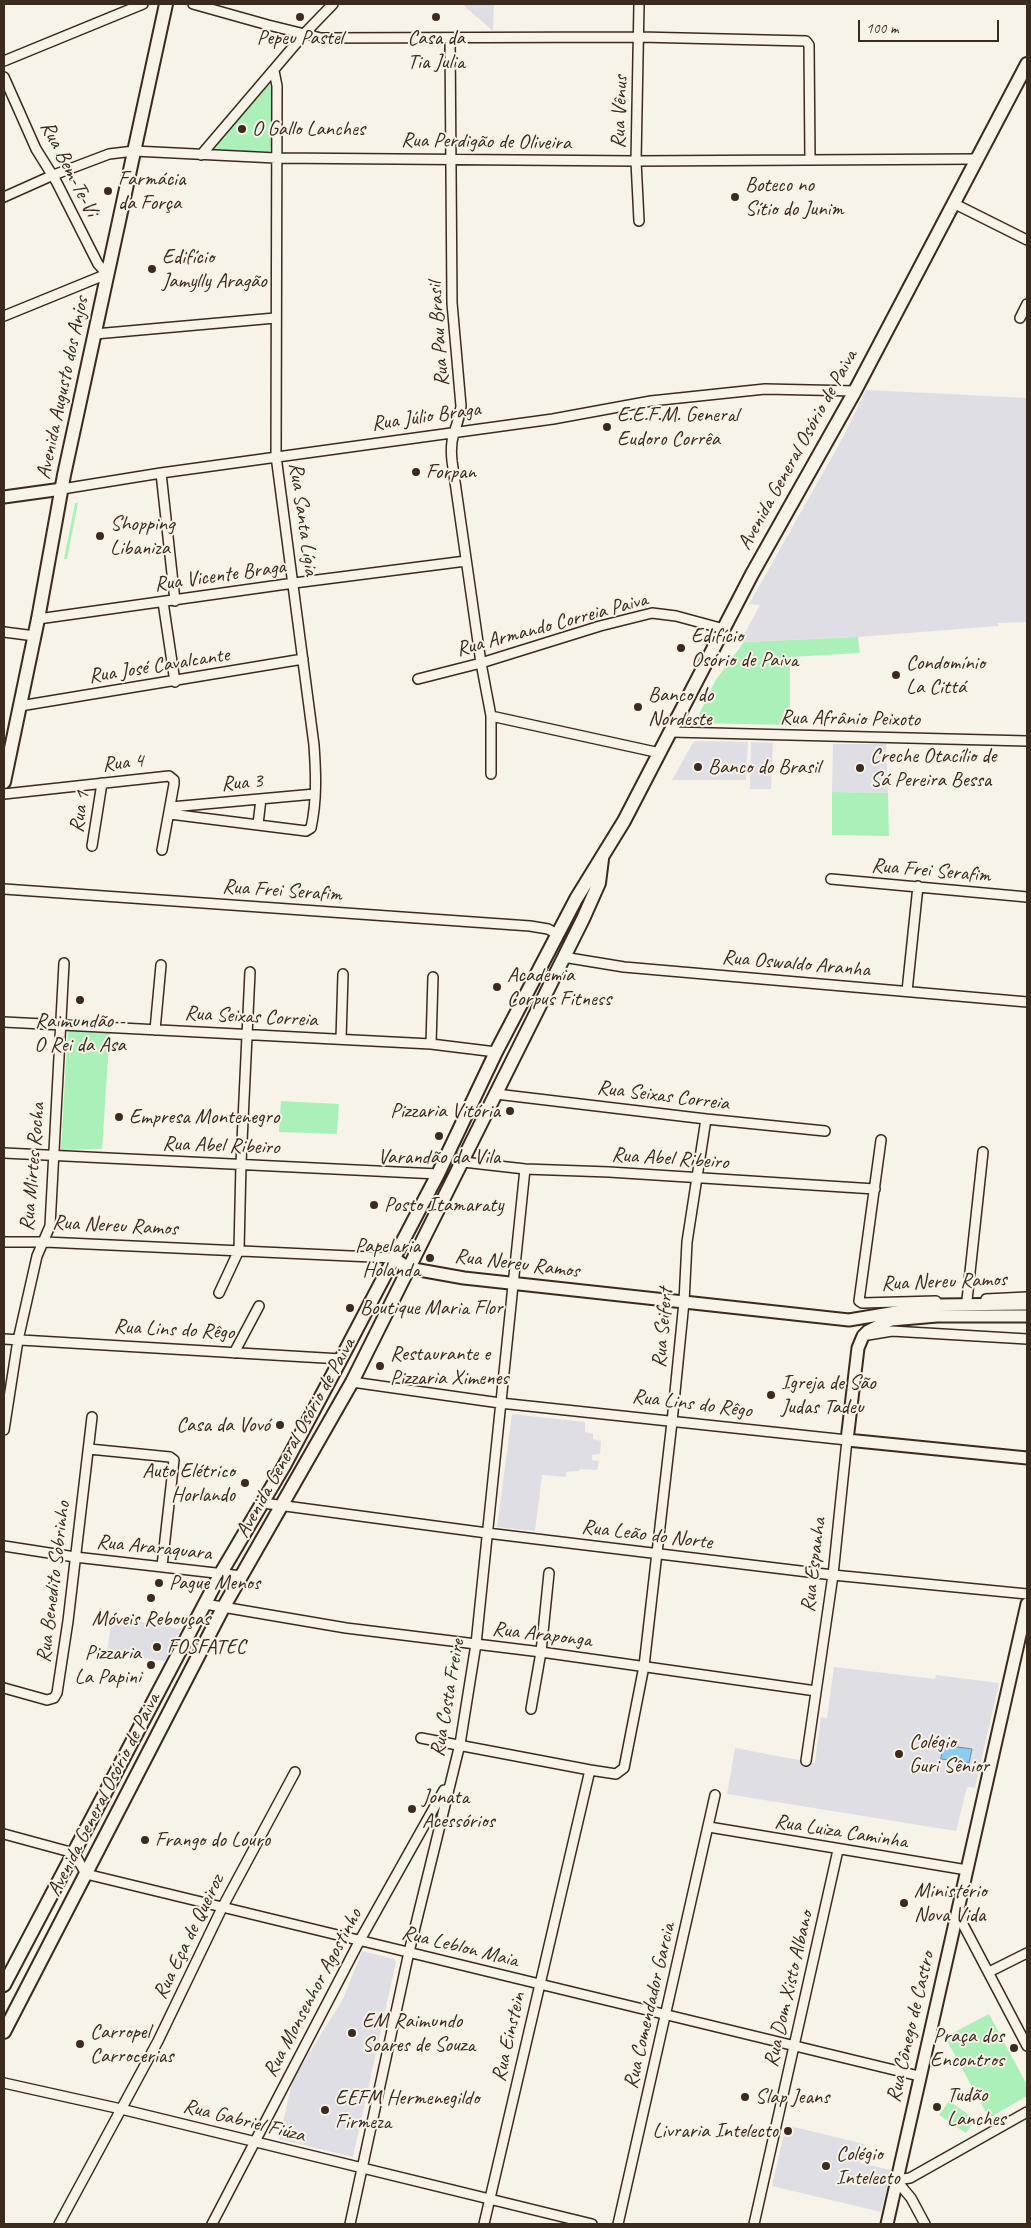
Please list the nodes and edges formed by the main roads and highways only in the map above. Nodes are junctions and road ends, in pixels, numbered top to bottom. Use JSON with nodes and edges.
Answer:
{"nodes":[{"id":1,"x":166,"y":4,"type":"edge"},
{"id":2,"x":1027,"y":64,"type":"edge"},
{"id":3,"x":8,"y":731,"type":"edge"},
{"id":4,"x":4,"y":782,"type":"edge"},
{"id":5,"x":602,"y":854,"type":"junction"},
{"id":6,"x":166,"y":1678,"type":"junction"},
{"id":7,"x":184,"y":1685,"type":"junction"},
{"id":8,"x":7,"y":1973,"type":"edge"},
{"id":9,"x":4,"y":1986,"type":"edge"},
{"id":10,"x":4,"y":2032,"type":"edge"}],
"edges":[{"from":1,"to":3,"type":"main road","name":"Avenida Augusto dos Anjos"},
{"from":2,"to":5,"type":"main road","name":"Avenida General Osório de Paiva"},
{"from":3,"to":4,"type":"main road","name":"Avenida Augusto dos Anjos"},
{"from":5,"to":6,"type":"main road","name":"Avenida General Osório de Paiva"},
{"from":5,"to":7,"type":"main road","name":"Avenida General Osório de Paiva"},
{"from":6,"to":7,"type":"main road"},
{"from":6,"to":8,"type":"main road","name":"Avenida General Osório de Paiva"},
{"from":7,"to":10,"type":"main road","name":"Avenida General Osório de Paiva"},
{"from":8,"to":9,"type":"main road","name":"Avenida General Osório de Paiva"}]}
